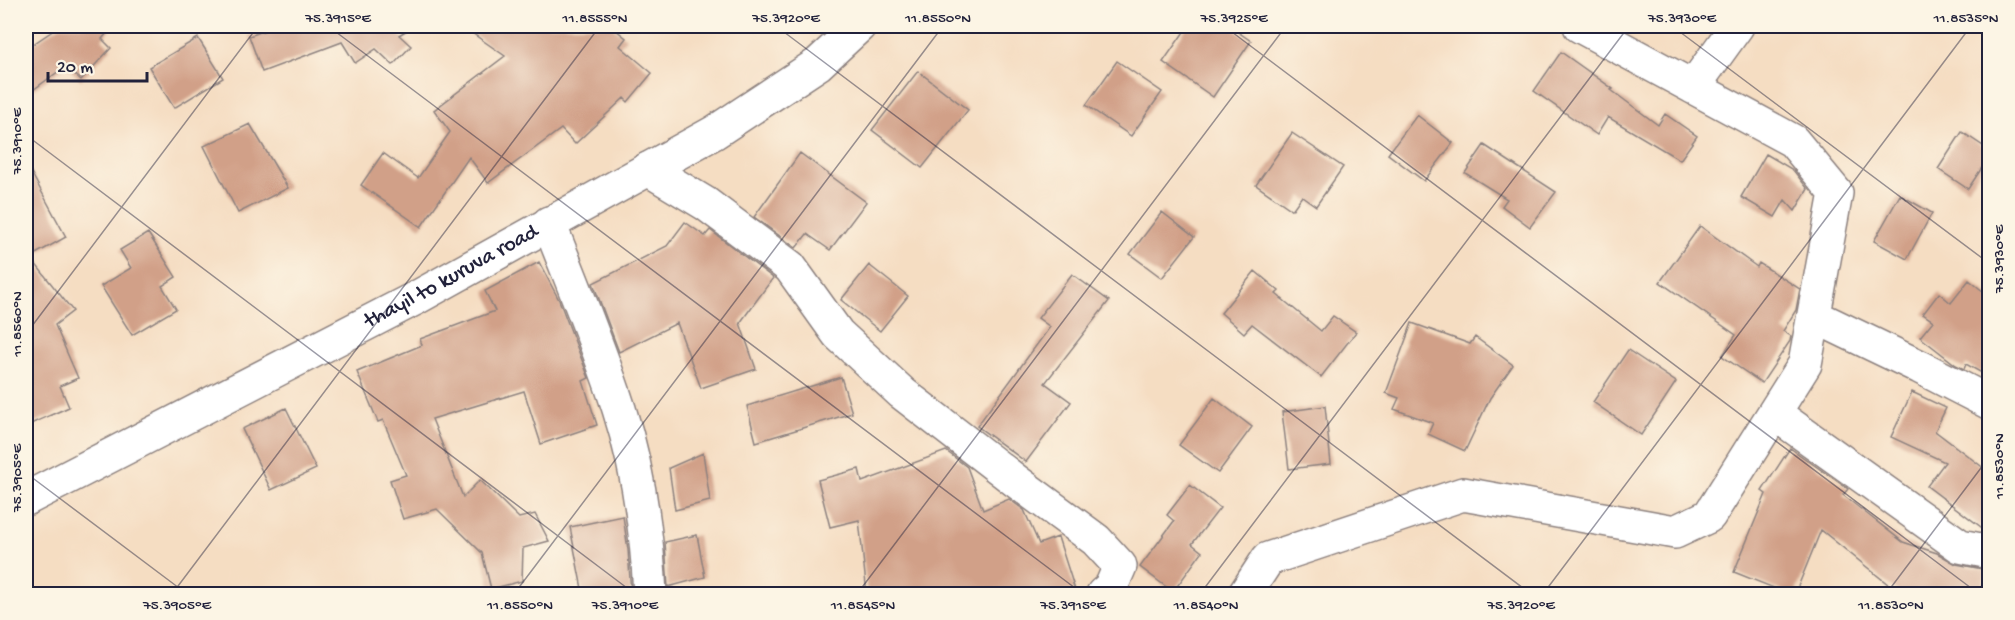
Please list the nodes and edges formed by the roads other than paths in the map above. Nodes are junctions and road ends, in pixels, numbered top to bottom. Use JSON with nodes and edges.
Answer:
{"nodes":[{"id":1,"x":859,"y":26,"type":"edge"},
{"id":2,"x":1580,"y":26,"type":"edge"},
{"id":3,"x":1737,"y":26,"type":"edge"},
{"id":4,"x":1693,"y":87,"type":"junction"},
{"id":5,"x":648,"y":169,"type":"junction"},
{"id":6,"x":549,"y":223,"type":"junction"},
{"id":7,"x":1814,"y":316,"type":"junction"},
{"id":8,"x":1989,"y":403,"type":"edge"},
{"id":9,"x":1774,"y":413,"type":"junction"},
{"id":10,"x":26,"y":499,"type":"edge"},
{"id":11,"x":1989,"y":552,"type":"edge"},
{"id":12,"x":650,"y":594,"type":"edge"},
{"id":13,"x":1103,"y":594,"type":"edge"},
{"id":14,"x":1245,"y":594,"type":"edge"}],
"edges":[{"from":1,"to":5,"type":"street","name":"thayil to kuruva road"},
{"from":2,"to":4,"type":"street"},
{"from":3,"to":4,"type":"street"},
{"from":4,"to":7,"type":"street"},
{"from":5,"to":6,"type":"street","name":"thayil to kuruva road"},
{"from":5,"to":13,"type":"street"},
{"from":6,"to":10,"type":"street","name":"thayil to kuruva road"},
{"from":6,"to":12,"type":"street"},
{"from":7,"to":8,"type":"street"},
{"from":7,"to":9,"type":"street"},
{"from":9,"to":11,"type":"street"},
{"from":9,"to":14,"type":"street"}]}
